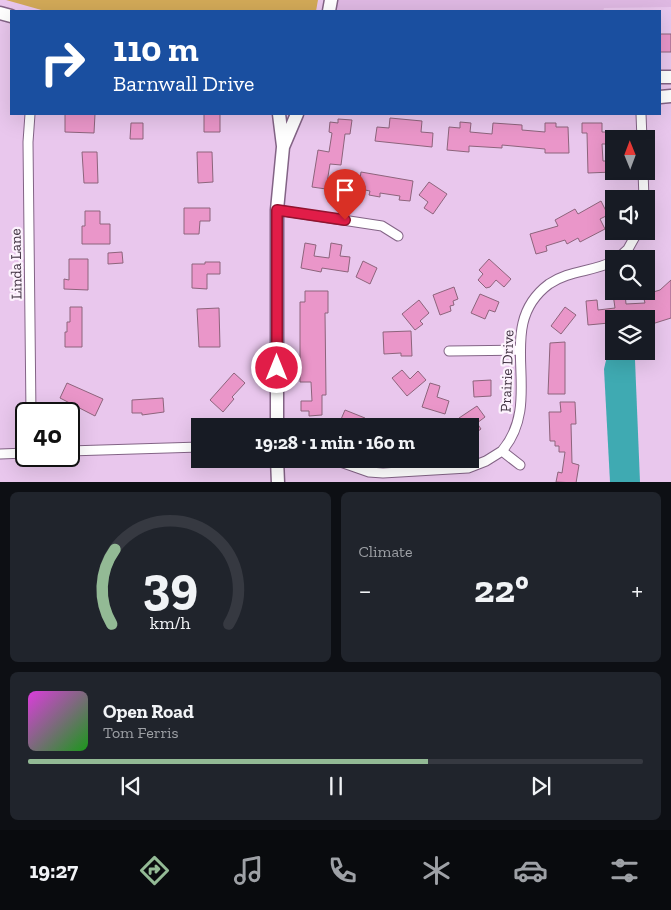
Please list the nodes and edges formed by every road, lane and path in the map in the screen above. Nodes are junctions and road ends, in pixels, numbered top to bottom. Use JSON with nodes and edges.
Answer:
{"nodes":[{"id":1,"x":30,"y":115,"type":"edge"},
{"id":2,"x":279,"y":115,"type":"edge"},
{"id":3,"x":296,"y":115,"type":"edge"},
{"id":4,"x":641,"y":115,"type":"edge"},
{"id":5,"x":642,"y":130,"type":"edge"},
{"id":6,"x":283,"y":146,"type":"junction"},
{"id":7,"x":277,"y":210,"type":"junction"},
{"id":8,"x":398,"y":236,"type":"dead end"},
{"id":9,"x":605,"y":265,"type":"edge"},
{"id":10,"x":520,"y":350,"type":"junction"},
{"id":11,"x":449,"y":351,"type":"dead end"},
{"id":12,"x":31,"y":402,"type":"edge"},
{"id":13,"x":278,"y":418,"type":"edge"},
{"id":14,"x":191,"y":447,"type":"edge"},
{"id":15,"x":80,"y":451,"type":"edge"},
{"id":16,"x":502,"y":451,"type":"junction"},
{"id":17,"x":15,"y":453,"type":"edge"},
{"id":18,"x":0,"y":454,"type":"edge"},
{"id":19,"x":479,"y":464,"type":"edge"},
{"id":20,"x":520,"y":465,"type":"dead end"},
{"id":21,"x":278,"y":468,"type":"edge"},
{"id":22,"x":357,"y":468,"type":"edge"},
{"id":23,"x":468,"y":468,"type":"edge"},
{"id":24,"x":278,"y":482,"type":"edge"}],
"edges":[{"from":1,"to":12,"type":"street","name":"Linda Lane"},
{"from":2,"to":6,"type":"street"},
{"from":3,"to":6,"type":"street"},
{"from":4,"to":5,"type":"street"},
{"from":6,"to":7,"type":"street"},
{"from":7,"to":8,"type":"street"},
{"from":7,"to":13,"type":"street"},
{"from":9,"to":10,"type":"street","name":"Prairie Drive"},
{"from":10,"to":11,"type":"street"},
{"from":10,"to":16,"type":"street","name":"Prairie Drive"},
{"from":14,"to":15,"type":"street"},
{"from":16,"to":19,"type":"street"},
{"from":16,"to":20,"type":"street"},
{"from":17,"to":18,"type":"street"},
{"from":21,"to":24,"type":"street"},
{"from":22,"to":23,"type":"street"}]}
